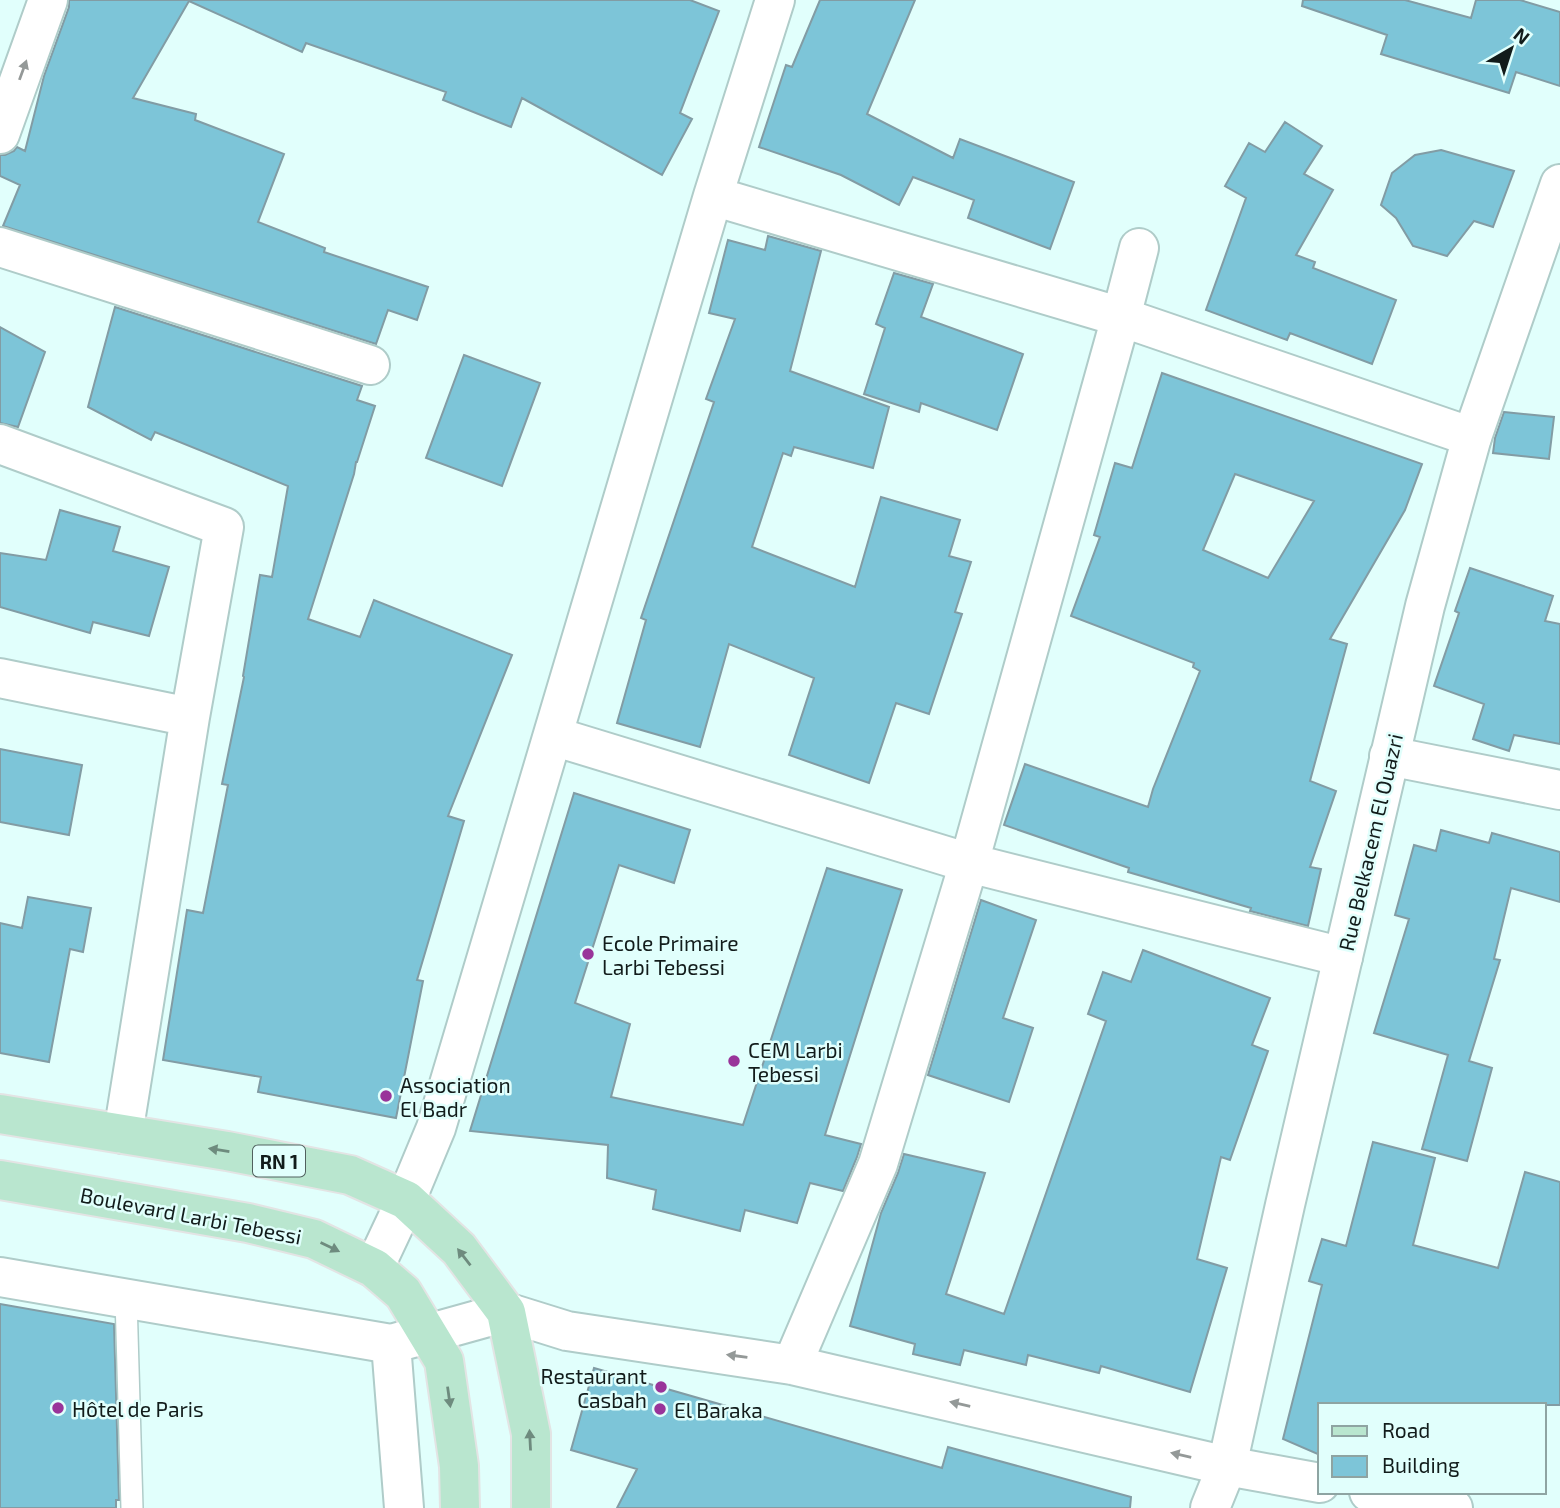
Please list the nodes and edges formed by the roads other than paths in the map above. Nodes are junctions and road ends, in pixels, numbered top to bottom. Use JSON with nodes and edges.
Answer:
{"nodes":[{"id":1,"x":48,"y":0,"type":"edge"},
{"id":2,"x":775,"y":0,"type":"edge"},
{"id":3,"x":0,"y":134,"type":"edge"},
{"id":4,"x":1560,"y":184,"type":"edge"},
{"id":5,"x":713,"y":196,"type":"junction"},
{"id":6,"x":0,"y":247,"type":"edge"},
{"id":7,"x":1139,"y":248,"type":"dead end"},
{"id":8,"x":1121,"y":317,"type":"junction"},
{"id":9,"x":370,"y":365,"type":"dead end"},
{"id":10,"x":1472,"y":437,"type":"junction"},
{"id":11,"x":0,"y":444,"type":"edge"},
{"id":12,"x":0,"y":678,"type":"edge"},
{"id":13,"x":190,"y":717,"type":"junction"},
{"id":14,"x":552,"y":736,"type":"junction"},
{"id":15,"x":1390,"y":756,"type":"junction"},
{"id":16,"x":1560,"y":790,"type":"edge"},
{"id":17,"x":969,"y":863,"type":"junction"},
{"id":18,"x":1343,"y":957,"type":"junction"},
{"id":19,"x":0,"y":1114,"type":"edge"},
{"id":20,"x":123,"y":1134,"type":"junction"},
{"id":21,"x":0,"y":1180,"type":"edge"},
{"id":22,"x":406,"y":1200,"type":"junction"},
{"id":23,"x":374,"y":1268,"type":"junction"},
{"id":24,"x":0,"y":1277,"type":"edge"},
{"id":25,"x":127,"y":1298,"type":"junction"},
{"id":26,"x":506,"y":1312,"type":"junction"},
{"id":27,"x":427,"y":1334,"type":"junction"},
{"id":28,"x":391,"y":1344,"type":"junction"},
{"id":29,"x":792,"y":1364,"type":"junction"},
{"id":30,"x":1227,"y":1466,"type":"junction"},
{"id":31,"x":1318,"y":1483,"type":"edge"},
{"id":32,"x":1380,"y":1494,"type":"edge"},
{"id":33,"x":132,"y":1508,"type":"edge"},
{"id":34,"x":404,"y":1508,"type":"edge"},
{"id":35,"x":460,"y":1508,"type":"edge"},
{"id":36,"x":531,"y":1508,"type":"edge"},
{"id":37,"x":1210,"y":1508,"type":"edge"},
{"id":38,"x":1453,"y":1508,"type":"edge"}],
"edges":[{"from":3,"to":1,"type":"street","one_way":true},
{"from":2,"to":5,"type":"street"},
{"from":4,"to":10,"type":"street","name":"Rue Belkacem El Ouazri"},
{"from":5,"to":8,"type":"street"},
{"from":5,"to":14,"type":"street"},
{"from":6,"to":9,"type":"street"},
{"from":7,"to":8,"type":"street"},
{"from":8,"to":10,"type":"street"},
{"from":8,"to":17,"type":"street"},
{"from":10,"to":15,"type":"street","name":"Rue Belkacem El Ouazri"},
{"from":11,"to":13,"type":"street"},
{"from":12,"to":13,"type":"street"},
{"from":13,"to":20,"type":"street"},
{"from":14,"to":17,"type":"street"},
{"from":14,"to":22,"type":"street"},
{"from":15,"to":16,"type":"street"},
{"from":15,"to":18,"type":"street","name":"Rue Belkacem El Ouazri"},
{"from":17,"to":18,"type":"street"},
{"from":17,"to":29,"type":"street"},
{"from":18,"to":30,"type":"street","name":"Rue Belkacem El Ouazri"},
{"from":19,"to":20,"type":"main road","number":"RN 1"},
{"from":22,"to":20,"type":"main road","number":"RN 1","one_way":true},
{"from":21,"to":23,"type":"main road","name":"Boulevard Larbi Tebessi","one_way":true},
{"from":22,"to":23,"type":"street"},
{"from":26,"to":22,"type":"main road","number":"RN 1","one_way":true},
{"from":23,"to":27,"type":"main road","name":"Boulevard Larbi Tebessi"},
{"from":24,"to":25,"type":"street"},
{"from":25,"to":28,"type":"street"},
{"from":25,"to":33,"type":"lane"},
{"from":26,"to":27,"type":"street"},
{"from":29,"to":26,"type":"street","one_way":true},
{"from":36,"to":26,"type":"main road","number":"RN 1","one_way":true},
{"from":27,"to":28,"type":"street"},
{"from":27,"to":35,"type":"main road","name":"Boulevard Larbi Tebessi","one_way":true},
{"from":28,"to":34,"type":"street"},
{"from":30,"to":29,"type":"street","one_way":true},
{"from":30,"to":31,"type":"street"},
{"from":30,"to":37,"type":"street","name":"Rue Belkacem El Ouazri"},
{"from":32,"to":38,"type":"street"}]}
